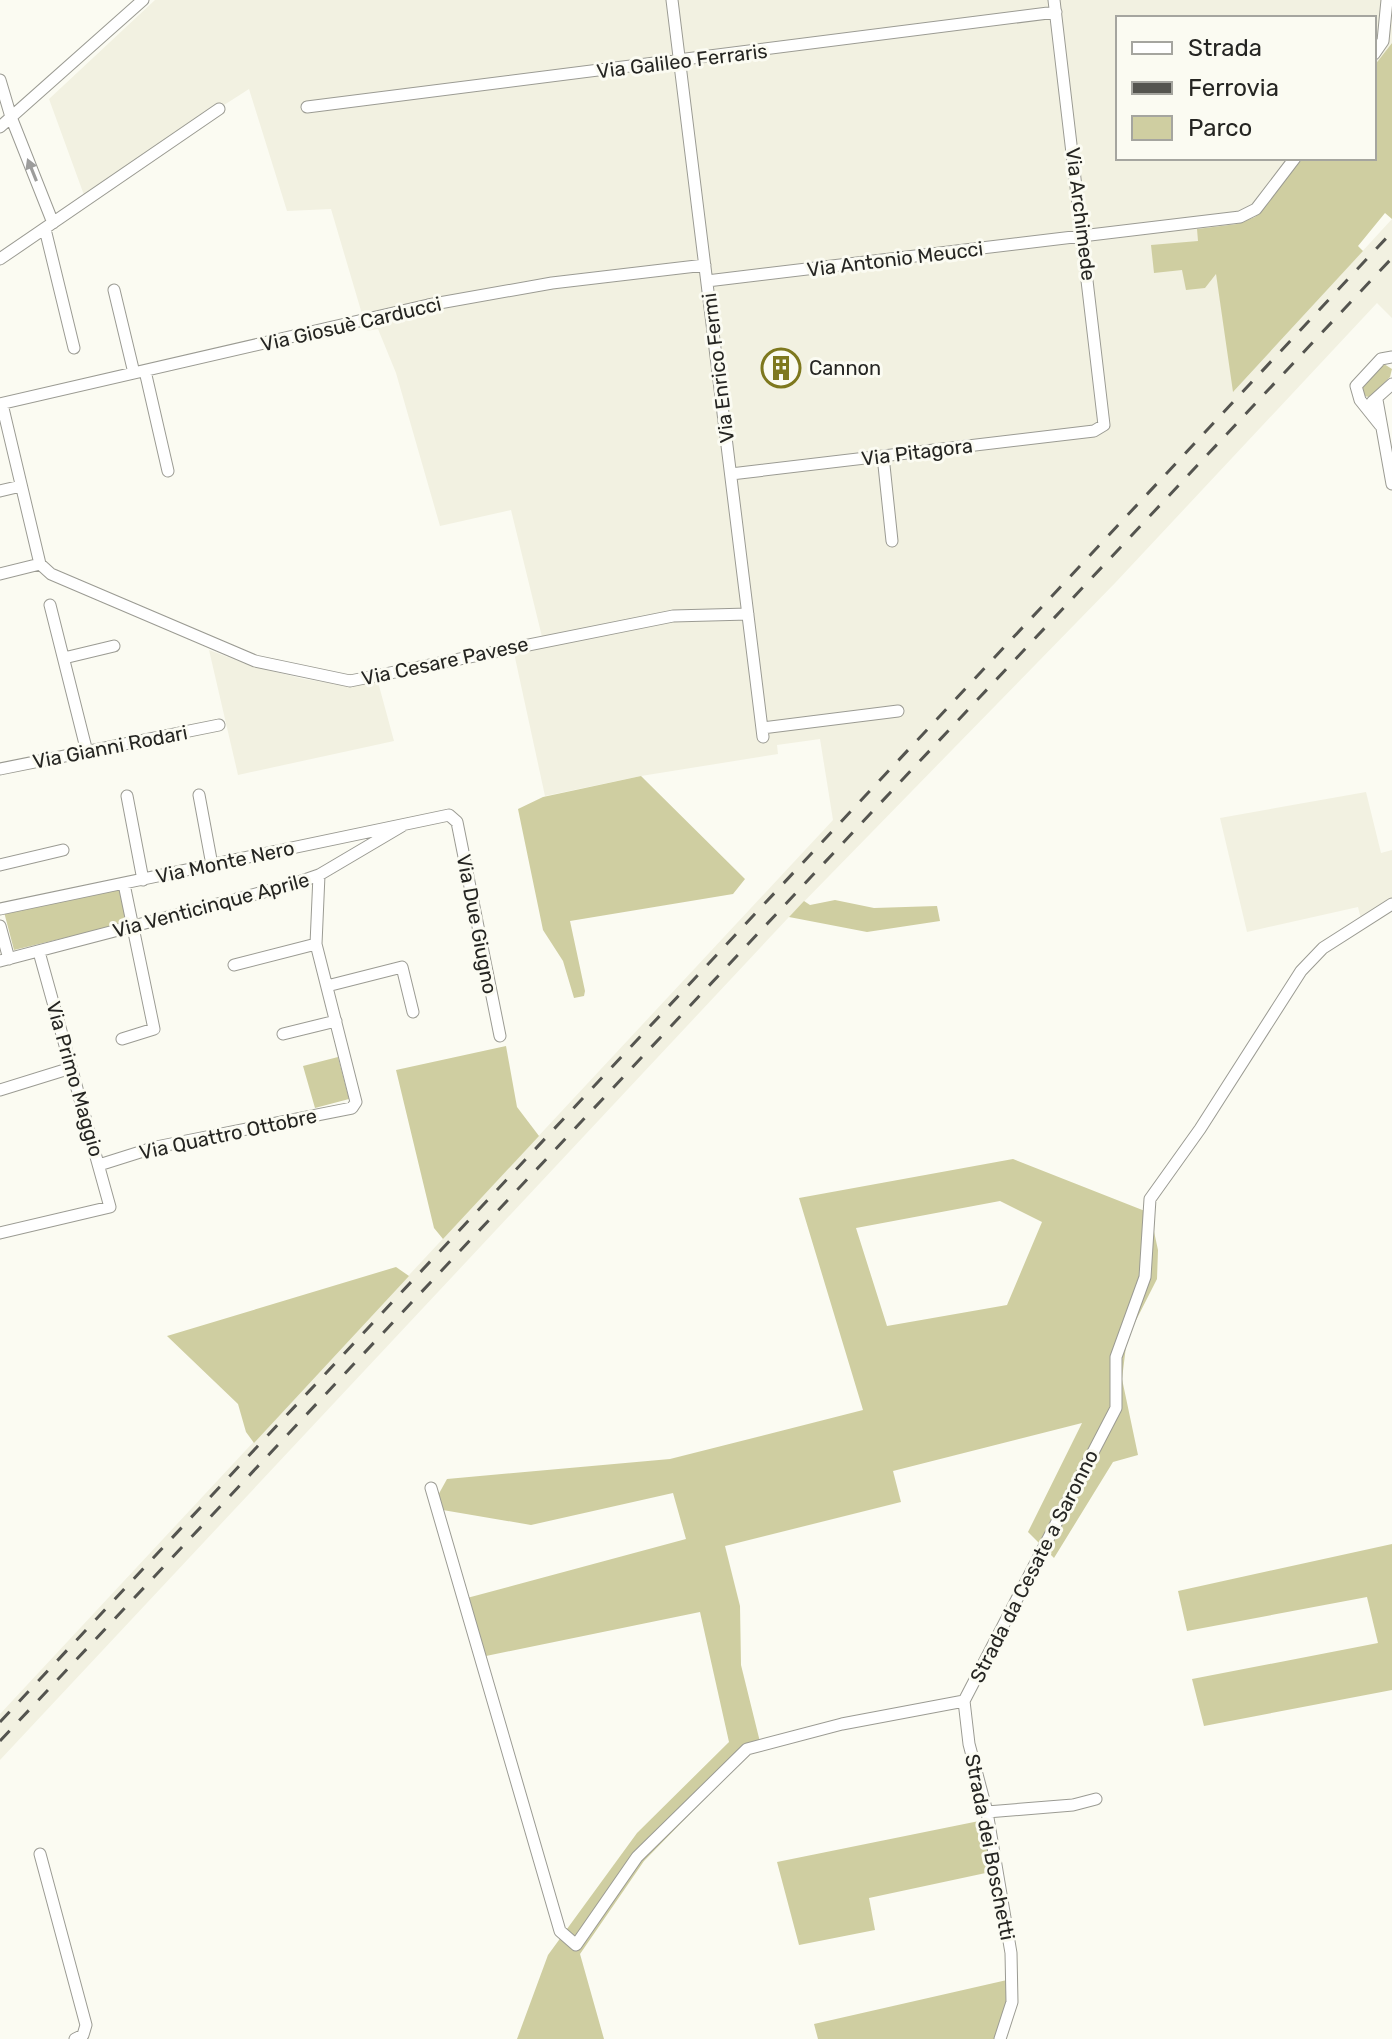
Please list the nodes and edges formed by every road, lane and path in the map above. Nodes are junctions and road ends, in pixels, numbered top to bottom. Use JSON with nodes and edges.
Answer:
{"nodes":[{"id":1,"x":143,"y":0,"type":"edge"},
{"id":2,"x":672,"y":0,"type":"edge"},
{"id":3,"x":1387,"y":0,"type":"edge"},
{"id":4,"x":1055,"y":6,"type":"edge"},
{"id":5,"x":1376,"y":51,"type":"edge"},
{"id":6,"x":679,"y":62,"type":"junction"},
{"id":7,"x":0,"y":80,"type":"edge"},
{"id":8,"x":307,"y":107,"type":"dead end"},
{"id":9,"x":219,"y":109,"type":"dead end"},
{"id":10,"x":11,"y":117,"type":"junction"},
{"id":11,"x":0,"y":127,"type":"edge"},
{"id":12,"x":1293,"y":160,"type":"edge"},
{"id":13,"x":49,"y":226,"type":"junction"},
{"id":14,"x":1083,"y":236,"type":"junction"},
{"id":15,"x":0,"y":259,"type":"edge"},
{"id":16,"x":705,"y":265,"type":"junction"},
{"id":17,"x":707,"y":281,"type":"junction"},
{"id":18,"x":114,"y":290,"type":"dead end"},
{"id":19,"x":74,"y":348,"type":"dead end"},
{"id":20,"x":1392,"y":357,"type":"edge"},
{"id":21,"x":139,"y":372,"type":"junction"},
{"id":22,"x":1392,"y":384,"type":"edge"},
{"id":23,"x":1360,"y":400,"type":"junction"},
{"id":24,"x":1377,"y":400,"type":"junction"},
{"id":25,"x":1,"y":404,"type":"edge"},
{"id":26,"x":1380,"y":425,"type":"junction"},
{"id":27,"x":1102,"y":428,"type":"joint"},
{"id":28,"x":883,"y":456,"type":"junction"},
{"id":29,"x":168,"y":471,"type":"dead end"},
{"id":30,"x":731,"y":474,"type":"junction"},
{"id":31,"x":1392,"y":484,"type":"edge"},
{"id":32,"x":21,"y":486,"type":"junction"},
{"id":33,"x":0,"y":491,"type":"edge"},
{"id":34,"x":892,"y":541,"type":"dead end"},
{"id":35,"x":40,"y":564,"type":"junction"},
{"id":36,"x":0,"y":574,"type":"edge"},
{"id":37,"x":50,"y":605,"type":"dead end"},
{"id":38,"x":748,"y":614,"type":"junction"},
{"id":39,"x":114,"y":646,"type":"dead end"},
{"id":40,"x":64,"y":658,"type":"junction"},
{"id":41,"x":898,"y":711,"type":"dead end"},
{"id":42,"x":219,"y":725,"type":"dead end"},
{"id":43,"x":87,"y":752,"type":"junction"},
{"id":44,"x":0,"y":769,"type":"edge"},
{"id":45,"x":199,"y":795,"type":"dead end"},
{"id":46,"x":127,"y":796,"type":"dead end"},
{"id":47,"x":449,"y":815,"type":"joint"},
{"id":48,"x":411,"y":821,"type":"junction"},
{"id":49,"x":63,"y":850,"type":"dead end"},
{"id":50,"x":0,"y":865,"type":"edge"},
{"id":51,"x":212,"y":865,"type":"junction"},
{"id":52,"x":319,"y":875,"type":"junction"},
{"id":53,"x":143,"y":880,"type":"junction"},
{"id":54,"x":124,"y":884,"type":"junction"},
{"id":55,"x":1392,"y":904,"type":"edge"},
{"id":56,"x":0,"y":909,"type":"edge"},
{"id":57,"x":0,"y":926,"type":"edge"},
{"id":58,"x":133,"y":927,"type":"junction"},
{"id":59,"x":316,"y":944,"type":"junction"},
{"id":60,"x":39,"y":952,"type":"junction"},
{"id":61,"x":5,"y":960,"type":"edge"},
{"id":62,"x":234,"y":965,"type":"dead end"},
{"id":63,"x":327,"y":986,"type":"junction"},
{"id":64,"x":413,"y":1012,"type":"dead end"},
{"id":65,"x":336,"y":1021,"type":"junction"},
{"id":66,"x":283,"y":1034,"type":"dead end"},
{"id":67,"x":500,"y":1036,"type":"dead end"},
{"id":68,"x":122,"y":1039,"type":"dead end"},
{"id":69,"x":71,"y":1068,"type":"junction"},
{"id":70,"x":0,"y":1090,"type":"edge"},
{"id":71,"x":99,"y":1165,"type":"junction"},
{"id":72,"x":0,"y":1233,"type":"edge"},
{"id":73,"x":431,"y":1488,"type":"dead end"},
{"id":74,"x":964,"y":1701,"type":"junction"},
{"id":75,"x":1096,"y":1799,"type":"dead end"},
{"id":76,"x":987,"y":1812,"type":"junction"},
{"id":77,"x":40,"y":1854,"type":"dead end"},
{"id":78,"x":75,"y":2039,"type":"edge"},
{"id":79,"x":1000,"y":2039,"type":"edge"}],
"edges":[{"from":1,"to":10,"type":"street"},
{"from":2,"to":6,"type":"street","name":"Via Enrico Fermi"},
{"from":3,"to":5,"type":"street"},
{"from":4,"to":6,"type":"street","name":"Via Galileo Ferraris"},
{"from":4,"to":14,"type":"street","name":"Via Archimede"},
{"from":6,"to":8,"type":"street","name":"Via Galileo Ferraris"},
{"from":6,"to":16,"type":"street","name":"Via Enrico Fermi"},
{"from":7,"to":10,"type":"street"},
{"from":9,"to":13,"type":"street"},
{"from":10,"to":11,"type":"street"},
{"from":13,"to":10,"type":"street","one_way":true},
{"from":12,"to":14,"type":"street","name":"Via Antonio Meucci"},
{"from":13,"to":15,"type":"street"},
{"from":13,"to":19,"type":"street"},
{"from":14,"to":17,"type":"street","name":"Via Antonio Meucci"},
{"from":14,"to":27,"type":"street","name":"Via Archimede"},
{"from":16,"to":17,"type":"street","name":"Via Enrico Fermi"},
{"from":16,"to":21,"type":"street","name":"Via Giosuè Carducci"},
{"from":17,"to":30,"type":"street","name":"Via Enrico Fermi"},
{"from":18,"to":21,"type":"street"},
{"from":20,"to":23,"type":"street"},
{"from":21,"to":25,"type":"street","name":"Via Giosuè Carducci"},
{"from":21,"to":29,"type":"street"},
{"from":22,"to":24,"type":"street"},
{"from":23,"to":24,"type":"street"},
{"from":23,"to":26,"type":"street"},
{"from":24,"to":26,"type":"street"},
{"from":25,"to":32,"type":"street"},
{"from":26,"to":31,"type":"street"},
{"from":27,"to":28,"type":"street","name":"Via Pitagora"},
{"from":28,"to":30,"type":"street","name":"Via Pitagora"},
{"from":28,"to":34,"type":"street"},
{"from":30,"to":38,"type":"street","name":"Via Enrico Fermi"},
{"from":32,"to":33,"type":"street"},
{"from":32,"to":35,"type":"street"},
{"from":35,"to":36,"type":"street"},
{"from":35,"to":38,"type":"street","name":"Via Cesare Pavese"},
{"from":37,"to":40,"type":"street"},
{"from":38,"to":41,"type":"street","name":"Via Enrico Fermi"},
{"from":39,"to":40,"type":"street"},
{"from":40,"to":43,"type":"street"},
{"from":42,"to":43,"type":"street","name":"Via Gianni Rodari"},
{"from":43,"to":44,"type":"street","name":"Via Gianni Rodari"},
{"from":45,"to":51,"type":"street"},
{"from":46,"to":53,"type":"street"},
{"from":47,"to":48,"type":"street","name":"Via Monte Nero"},
{"from":47,"to":67,"type":"street","name":"Via Due Giugno"},
{"from":48,"to":51,"type":"street","name":"Via Monte Nero"},
{"from":48,"to":52,"type":"street","name":"Via Venticinque Aprile"},
{"from":49,"to":50,"type":"street"},
{"from":51,"to":53,"type":"street","name":"Via Monte Nero"},
{"from":52,"to":58,"type":"street","name":"Via Venticinque Aprile"},
{"from":52,"to":59,"type":"street"},
{"from":53,"to":54,"type":"street","name":"Via Monte Nero"},
{"from":54,"to":56,"type":"street","name":"Via Monte Nero"},
{"from":54,"to":58,"type":"street"},
{"from":55,"to":74,"type":"street","name":"Strada da Cesate a Saronno"},
{"from":57,"to":61,"type":"street"},
{"from":58,"to":60,"type":"street","name":"Via Venticinque Aprile"},
{"from":58,"to":68,"type":"street"},
{"from":59,"to":62,"type":"street"},
{"from":59,"to":63,"type":"street"},
{"from":60,"to":61,"type":"street","name":"Via Venticinque Aprile"},
{"from":60,"to":69,"type":"street","name":"Via Primo Maggio"},
{"from":63,"to":64,"type":"street"},
{"from":63,"to":65,"type":"street"},
{"from":65,"to":66,"type":"street"},
{"from":65,"to":71,"type":"street","name":"Via Quattro Ottobre"},
{"from":69,"to":70,"type":"street"},
{"from":69,"to":71,"type":"street","name":"Via Primo Maggio"},
{"from":71,"to":72,"type":"street","name":"Via Primo Maggio"},
{"from":73,"to":74,"type":"street","name":"Strada da Cesate a Saronno"},
{"from":74,"to":76,"type":"street","name":"Strada dei Boschetti"},
{"from":75,"to":76,"type":"street"},
{"from":76,"to":79,"type":"street","name":"Strada dei Boschetti"},
{"from":77,"to":78,"type":"street"}]}
